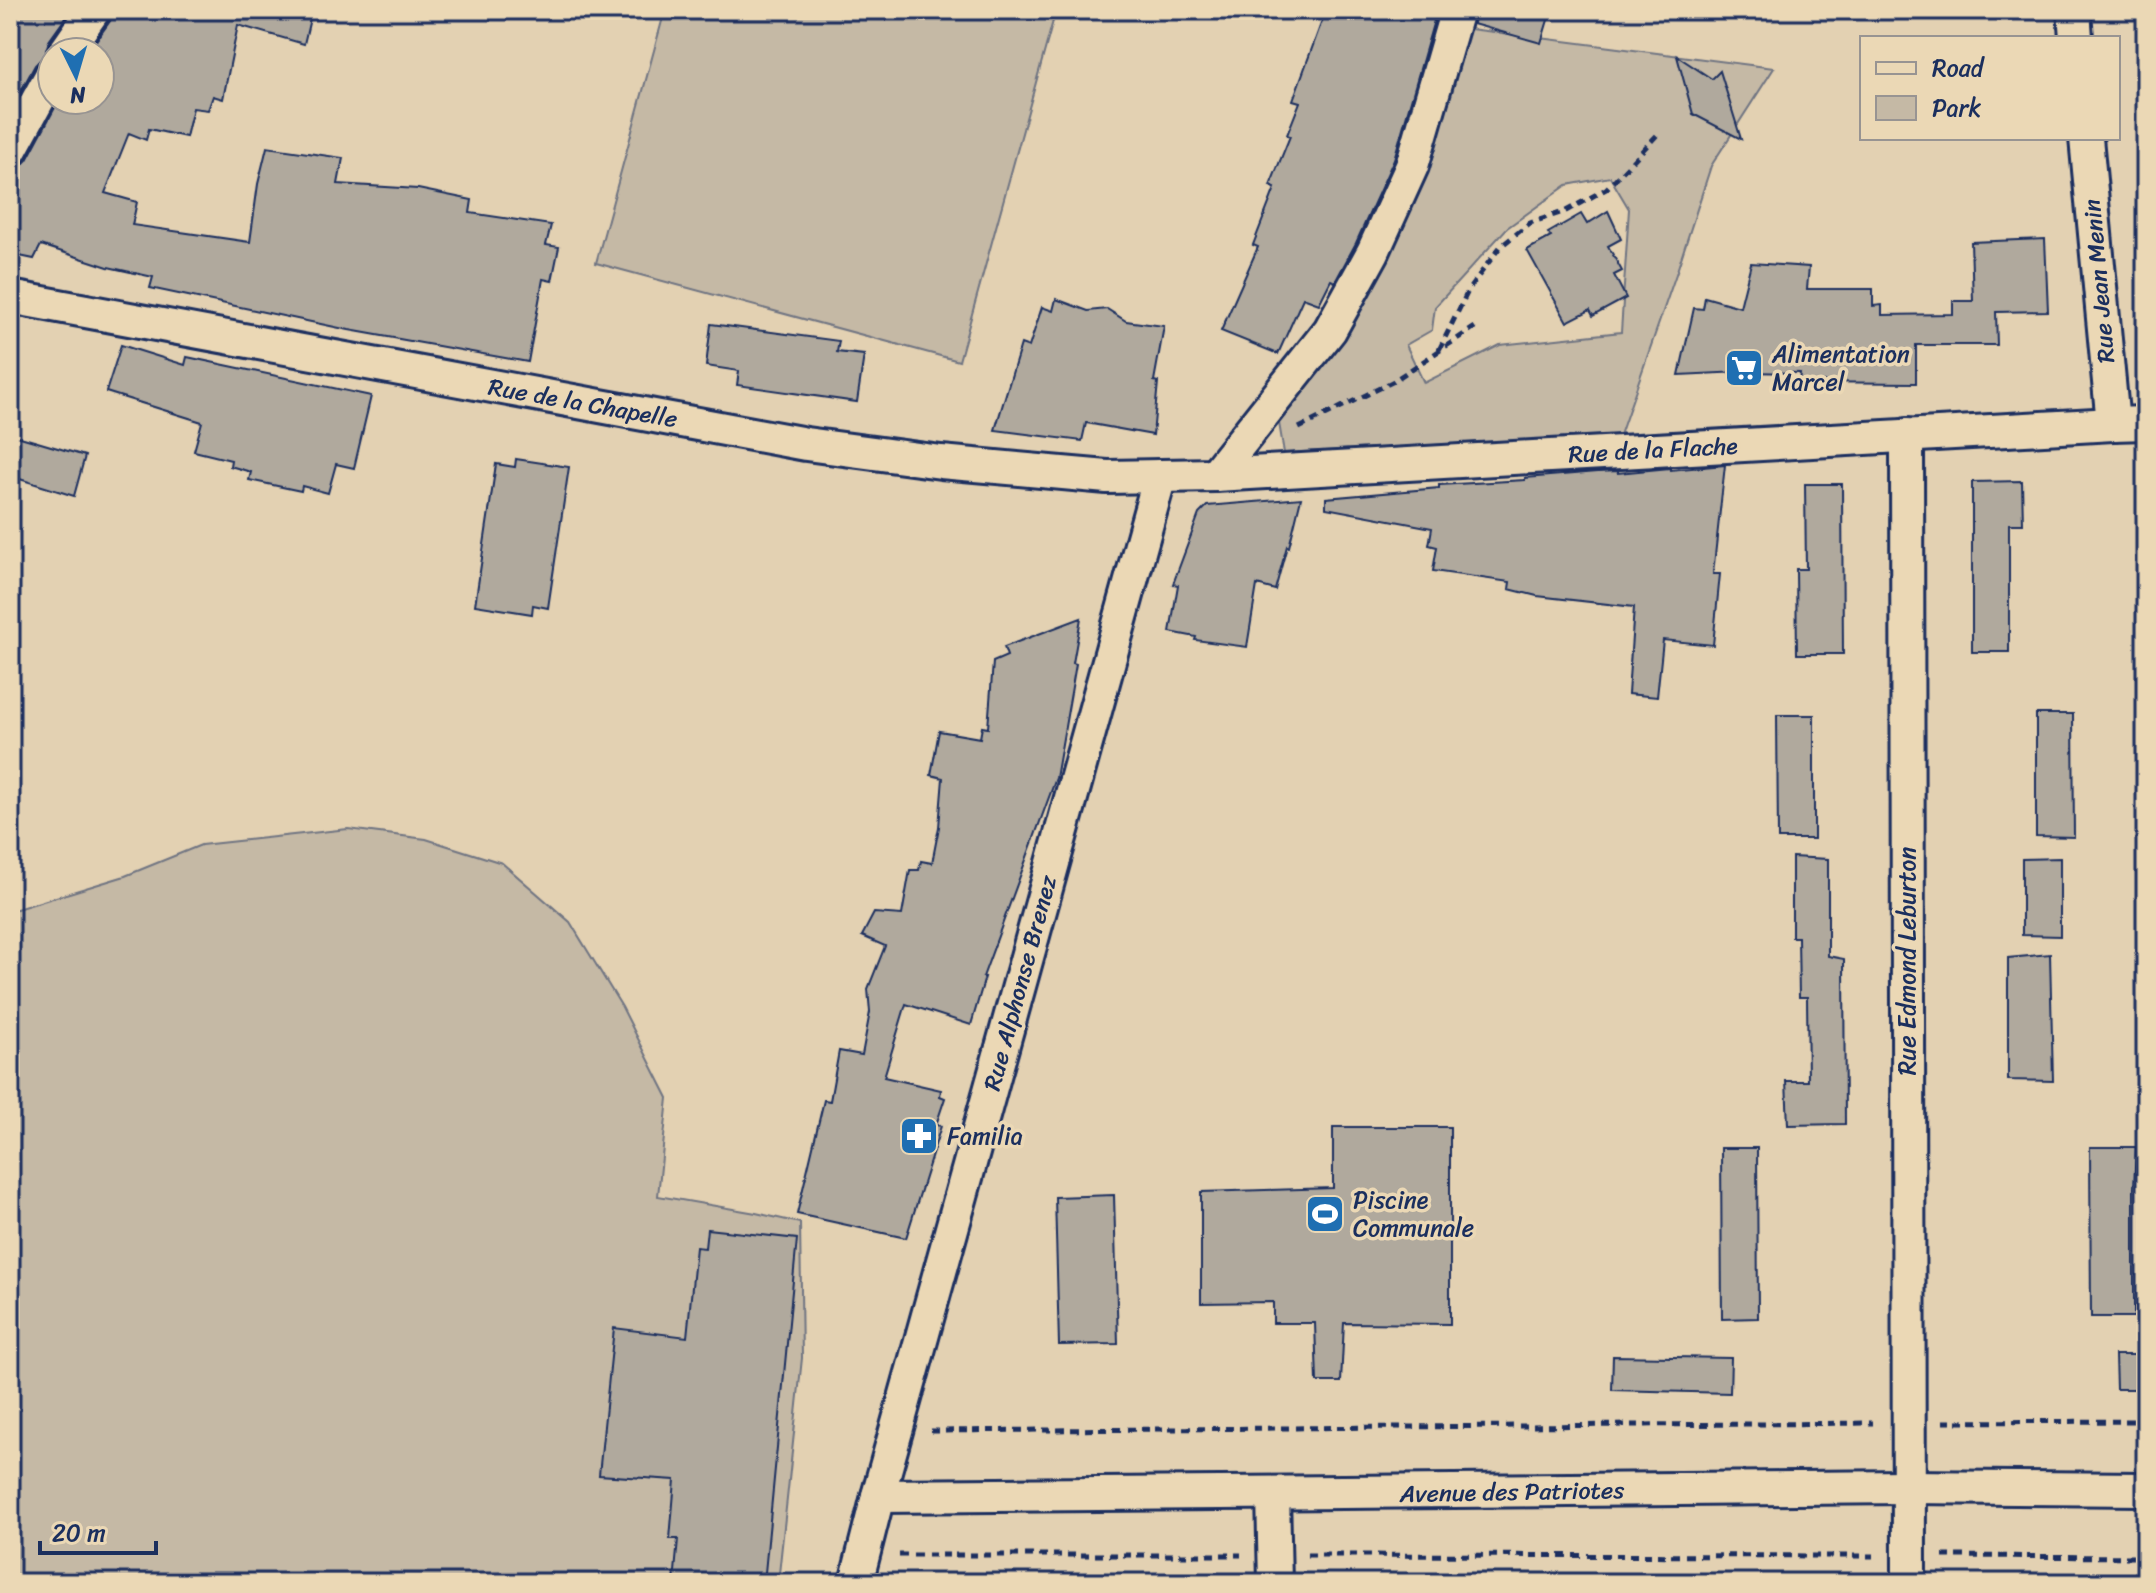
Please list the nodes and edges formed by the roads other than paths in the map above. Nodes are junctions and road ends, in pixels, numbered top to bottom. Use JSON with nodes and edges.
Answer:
{"nodes":[{"id":1,"x":94,"y":10,"type":"edge"},
{"id":2,"x":1457,"y":10,"type":"edge"},
{"id":3,"x":2074,"y":10,"type":"edge"},
{"id":4,"x":76,"y":36,"type":"edge"},
{"id":5,"x":2076,"y":36,"type":"edge"},
{"id":6,"x":36,"y":103,"type":"edge"},
{"id":7,"x":2086,"y":140,"type":"edge"},
{"id":8,"x":10,"y":151,"type":"edge"},
{"id":9,"x":10,"y":297,"type":"edge"},
{"id":10,"x":2146,"y":423,"type":"edge"},
{"id":11,"x":2113,"y":424,"type":"junction"},
{"id":12,"x":1907,"y":435,"type":"junction"},
{"id":13,"x":1215,"y":475,"type":"junction"},
{"id":14,"x":1160,"y":476,"type":"junction"},
{"id":15,"x":1908,"y":1487,"type":"junction"},
{"id":16,"x":2146,"y":1489,"type":"edge"},
{"id":17,"x":1273,"y":1494,"type":"junction"},
{"id":18,"x":878,"y":1496,"type":"junction"},
{"id":19,"x":860,"y":1569,"type":"edge"},
{"id":20,"x":1274,"y":1569,"type":"edge"},
{"id":21,"x":1909,"y":1570,"type":"edge"}],
"edges":[{"from":1,"to":4,"type":"street"},
{"from":2,"to":13,"type":"street"},
{"from":3,"to":5,"type":"street"},
{"from":6,"to":8,"type":"street"},
{"from":7,"to":11,"type":"street","name":"Rue Jean Menin"},
{"from":9,"to":14,"type":"street","name":"Rue de la Chapelle"},
{"from":10,"to":11,"type":"street","name":"Rue de la Flache"},
{"from":11,"to":12,"type":"street","name":"Rue de la Flache"},
{"from":12,"to":13,"type":"street","name":"Rue de la Flache"},
{"from":12,"to":15,"type":"street","name":"Rue Edmond Leburton"},
{"from":13,"to":14,"type":"street","name":"Rue de la Flache"},
{"from":14,"to":18,"type":"street","name":"Rue Alphonse Brenez"},
{"from":15,"to":16,"type":"street","name":"Avenue des Patriotes"},
{"from":15,"to":17,"type":"street","name":"Avenue des Patriotes"},
{"from":15,"to":21,"type":"street","name":"Rue Edmond Leburton"},
{"from":17,"to":18,"type":"street","name":"Avenue des Patriotes"},
{"from":17,"to":20,"type":"street"},
{"from":18,"to":19,"type":"street","name":"Rue Alphonse Brenez"}]}
